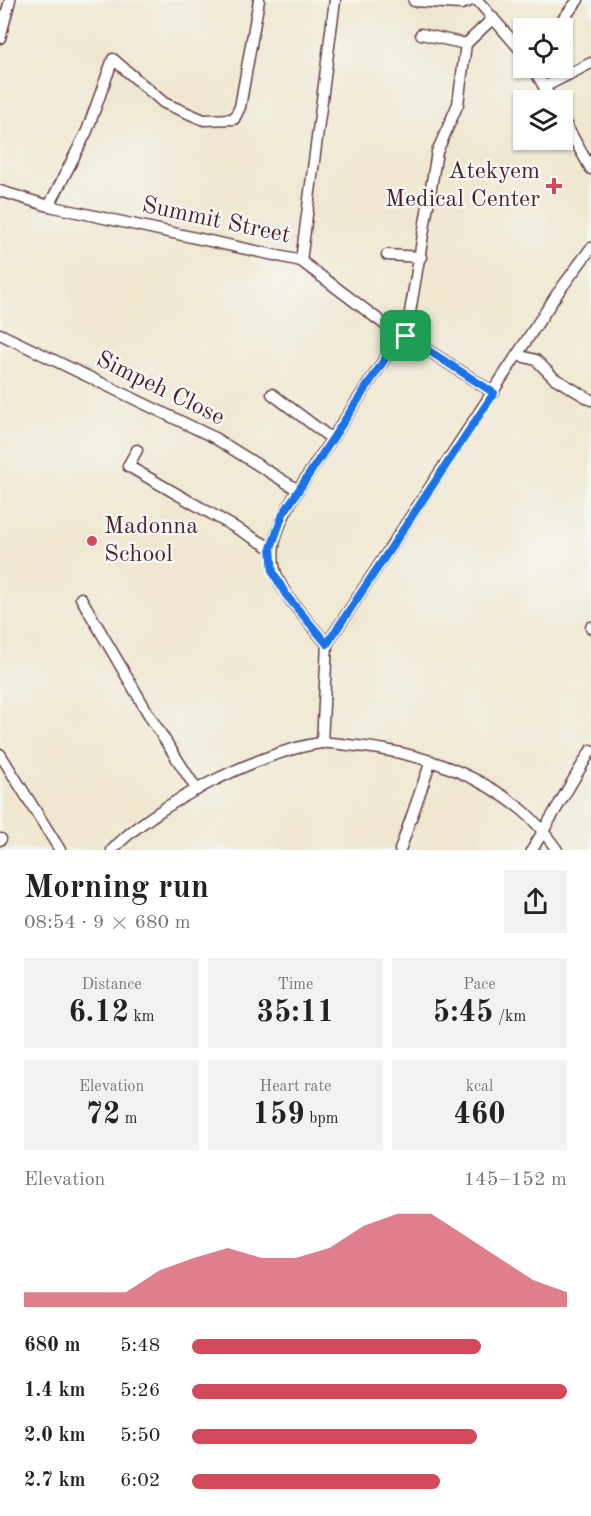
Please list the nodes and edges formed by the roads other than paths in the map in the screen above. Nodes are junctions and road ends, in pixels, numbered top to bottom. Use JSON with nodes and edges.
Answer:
{"nodes":[{"id":1,"x":259,"y":0,"type":"edge"},
{"id":2,"x":335,"y":0,"type":"edge"},
{"id":3,"x":475,"y":0,"type":"edge"},
{"id":4,"x":578,"y":0,"type":"edge"},
{"id":5,"x":6,"y":1,"type":"edge"},
{"id":6,"x":414,"y":1,"type":"edge"},
{"id":7,"x":493,"y":18,"type":"junction"},
{"id":8,"x":564,"y":18,"type":"edge"},
{"id":9,"x":421,"y":34,"type":"dead end"},
{"id":10,"x":0,"y":38,"type":"edge"},
{"id":11,"x":513,"y":41,"type":"edge"},
{"id":12,"x":466,"y":44,"type":"junction"},
{"id":13,"x":591,"y":63,"type":"edge"},
{"id":14,"x":539,"y":78,"type":"edge"},
{"id":15,"x":544,"y":87,"type":"junction"},
{"id":16,"x":546,"y":90,"type":"edge"},
{"id":17,"x":573,"y":137,"type":"edge"},
{"id":18,"x":591,"y":169,"type":"edge"},
{"id":19,"x":0,"y":191,"type":"edge"},
{"id":20,"x":49,"y":206,"type":"junction"},
{"id":21,"x":591,"y":248,"type":"edge"},
{"id":22,"x":387,"y":255,"type":"dead end"},
{"id":23,"x":421,"y":257,"type":"junction"},
{"id":24,"x":301,"y":261,"type":"junction"},
{"id":25,"x":0,"y":334,"type":"edge"},
{"id":26,"x":403,"y":336,"type":"junction"},
{"id":27,"x":517,"y":355,"type":"junction"},
{"id":28,"x":494,"y":393,"type":"junction"},
{"id":29,"x":272,"y":394,"type":"dead end"},
{"id":30,"x":591,"y":400,"type":"edge"},
{"id":31,"x":332,"y":439,"type":"junction"},
{"id":32,"x":137,"y":450,"type":"dead end"},
{"id":33,"x":298,"y":490,"type":"junction"},
{"id":34,"x":271,"y":548,"type":"junction"},
{"id":35,"x":81,"y":598,"type":"dead end"},
{"id":36,"x":327,"y":644,"type":"junction"},
{"id":37,"x":322,"y":743,"type":"junction"},
{"id":38,"x":591,"y":750,"type":"edge"},
{"id":39,"x":0,"y":754,"type":"edge"},
{"id":40,"x":430,"y":761,"type":"junction"},
{"id":41,"x":197,"y":790,"type":"junction"},
{"id":42,"x":544,"y":833,"type":"junction"},
{"id":43,"x":534,"y":848,"type":"edge"},
{"id":44,"x":60,"y":850,"type":"edge"},
{"id":45,"x":112,"y":850,"type":"edge"},
{"id":46,"x":400,"y":850,"type":"edge"},
{"id":47,"x":557,"y":850,"type":"edge"}],
"edges":[{"from":1,"to":20,"type":"street"},
{"from":2,"to":24,"type":"street"},
{"from":3,"to":6,"type":"street"},
{"from":3,"to":7,"type":"street"},
{"from":4,"to":8,"type":"street"},
{"from":5,"to":10,"type":"street"},
{"from":7,"to":11,"type":"street"},
{"from":7,"to":12,"type":"street"},
{"from":9,"to":12,"type":"street"},
{"from":12,"to":23,"type":"street"},
{"from":13,"to":15,"type":"street"},
{"from":14,"to":15,"type":"street"},
{"from":15,"to":16,"type":"street"},
{"from":17,"to":18,"type":"street"},
{"from":19,"to":20,"type":"street","name":"Summit Street"},
{"from":20,"to":24,"type":"street","name":"Summit Street"},
{"from":21,"to":27,"type":"street"},
{"from":22,"to":23,"type":"street"},
{"from":23,"to":26,"type":"street"},
{"from":24,"to":26,"type":"street","name":"Summit Street"},
{"from":25,"to":33,"type":"street","name":"Simpeh Close"},
{"from":26,"to":28,"type":"street","name":"Summit Street"},
{"from":26,"to":31,"type":"street"},
{"from":27,"to":28,"type":"street"},
{"from":27,"to":30,"type":"street"},
{"from":28,"to":36,"type":"street"},
{"from":29,"to":31,"type":"street"},
{"from":31,"to":33,"type":"street"},
{"from":32,"to":34,"type":"street"},
{"from":33,"to":34,"type":"street"},
{"from":34,"to":36,"type":"street"},
{"from":35,"to":41,"type":"street"},
{"from":36,"to":37,"type":"street"},
{"from":37,"to":40,"type":"street"},
{"from":37,"to":41,"type":"street"},
{"from":38,"to":42,"type":"street"},
{"from":39,"to":44,"type":"street"},
{"from":40,"to":42,"type":"street"},
{"from":40,"to":46,"type":"street"},
{"from":41,"to":45,"type":"street"},
{"from":42,"to":43,"type":"street"},
{"from":42,"to":47,"type":"street"}]}
